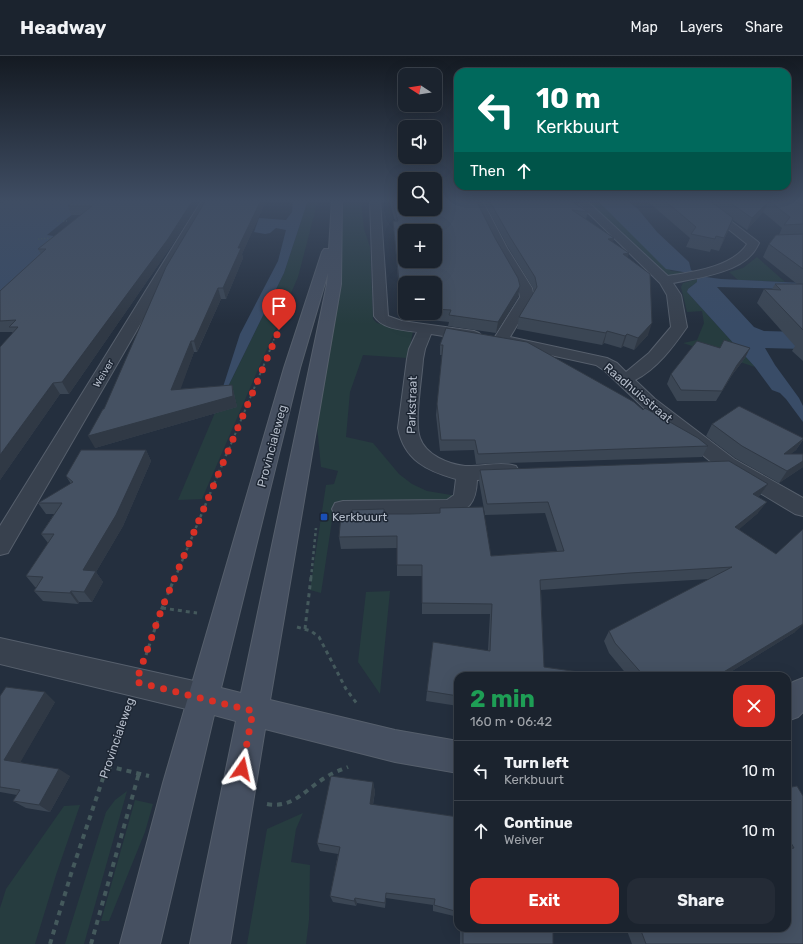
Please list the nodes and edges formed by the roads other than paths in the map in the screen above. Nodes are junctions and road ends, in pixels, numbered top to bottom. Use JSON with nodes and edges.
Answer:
{"nodes":[{"id":1,"x":182,"y":241,"type":"edge"},
{"id":2,"x":331,"y":241,"type":"edge"},
{"id":3,"x":336,"y":241,"type":"edge"},
{"id":4,"x":377,"y":241,"type":"edge"},
{"id":5,"x":498,"y":241,"type":"edge"},
{"id":6,"x":623,"y":241,"type":"edge"},
{"id":7,"x":753,"y":243,"type":"joint"},
{"id":8,"x":768,"y":243,"type":"edge"},
{"id":9,"x":665,"y":281,"type":"junction"},
{"id":10,"x":426,"y":329,"type":"junction"},
{"id":11,"x":502,"y":340,"type":"junction"},
{"id":12,"x":625,"y":379,"type":"junction"},
{"id":13,"x":726,"y":464,"type":"junction"},
{"id":14,"x":695,"y":465,"type":"edge"},
{"id":15,"x":530,"y":470,"type":"edge"},
{"id":16,"x":467,"y":473,"type":"junction"},
{"id":17,"x":343,"y":508,"type":"dead end"},
{"id":18,"x":803,"y":508,"type":"edge"},
{"id":19,"x":0,"y":546,"type":"edge"},
{"id":20,"x":0,"y":651,"type":"edge"},
{"id":21,"x":803,"y":692,"type":"edge"},
{"id":22,"x":203,"y":698,"type":"junction"},
{"id":23,"x":791,"y":702,"type":"edge"},
{"id":24,"x":253,"y":711,"type":"junction"},
{"id":25,"x":454,"y":756,"type":"edge"},
{"id":26,"x":140,"y":944,"type":"edge"},
{"id":27,"x":210,"y":944,"type":"edge"}],
"edges":[{"from":1,"to":19,"type":"street","name":"Weiver"},
{"from":2,"to":22,"type":"main road","name":"Provincialeweg"},
{"from":3,"to":24,"type":"main road","name":"Provincialeweg"},
{"from":4,"to":10,"type":"street","name":"Raadhuisstraat"},
{"from":5,"to":11,"type":"street"},
{"from":6,"to":9,"type":"street"},
{"from":7,"to":8,"type":"street"},
{"from":7,"to":9,"type":"street"},
{"from":9,"to":12,"type":"street"},
{"from":10,"to":11,"type":"street","name":"Raadhuisstraat"},
{"from":10,"to":16,"type":"street","name":"Parkstraat"},
{"from":11,"to":12,"type":"street","name":"Raadhuisstraat"},
{"from":12,"to":13,"type":"street","name":"Raadhuisstraat"},
{"from":13,"to":14,"type":"street"},
{"from":13,"to":18,"type":"street","name":"Raadhuisstraat"},
{"from":15,"to":16,"type":"street","name":"Parkstraat"},
{"from":16,"to":17,"type":"street"},
{"from":20,"to":22,"type":"street"},
{"from":21,"to":23,"type":"main road"},
{"from":22,"to":24,"type":"main road"},
{"from":22,"to":26,"type":"main road","name":"Provincialeweg"},
{"from":24,"to":25,"type":"main road"},
{"from":24,"to":27,"type":"main road","name":"Provincialeweg"}]}
